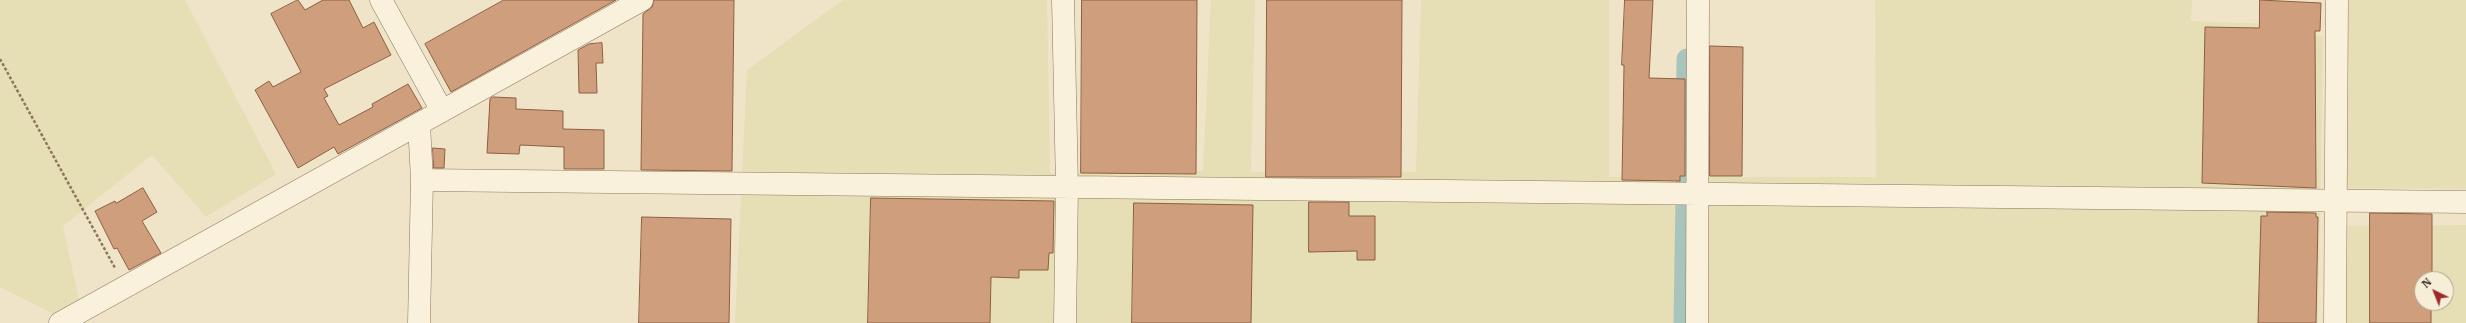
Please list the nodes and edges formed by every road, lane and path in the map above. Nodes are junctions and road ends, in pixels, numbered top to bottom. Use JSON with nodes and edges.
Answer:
{"nodes":[{"id":1,"x":381,"y":0,"type":"edge"},
{"id":2,"x":642,"y":0,"type":"edge"},
{"id":3,"x":1063,"y":0,"type":"edge"},
{"id":4,"x":1698,"y":0,"type":"edge"},
{"id":5,"x":2337,"y":0,"type":"edge"},
{"id":6,"x":0,"y":59,"type":"edge"},
{"id":7,"x":442,"y":111,"type":"junction"},
{"id":8,"x":419,"y":124,"type":"junction"},
{"id":9,"x":422,"y":180,"type":"junction"},
{"id":10,"x":1067,"y":187,"type":"junction"},
{"id":11,"x":1698,"y":193,"type":"junction"},
{"id":12,"x":2337,"y":201,"type":"junction"},
{"id":13,"x":2466,"y":202,"type":"edge"},
{"id":14,"x":126,"y":288,"type":"junction"},
{"id":15,"x":60,"y":323,"type":"edge"},
{"id":16,"x":419,"y":323,"type":"edge"},
{"id":17,"x":1065,"y":323,"type":"edge"},
{"id":18,"x":1697,"y":323,"type":"edge"},
{"id":19,"x":2335,"y":323,"type":"edge"}],
"edges":[{"from":1,"to":7,"type":"street"},
{"from":2,"to":7,"type":"street"},
{"from":3,"to":10,"type":"street"},
{"from":4,"to":11,"type":"street"},
{"from":5,"to":12,"type":"street"},
{"from":6,"to":14,"type":"path"},
{"from":7,"to":8,"type":"street"},
{"from":8,"to":9,"type":"street"},
{"from":8,"to":14,"type":"street"},
{"from":9,"to":10,"type":"street"},
{"from":9,"to":16,"type":"street"},
{"from":10,"to":11,"type":"street"},
{"from":10,"to":17,"type":"street"},
{"from":11,"to":12,"type":"street"},
{"from":11,"to":18,"type":"street"},
{"from":12,"to":13,"type":"street"},
{"from":12,"to":19,"type":"street"},
{"from":14,"to":15,"type":"street"}]}
